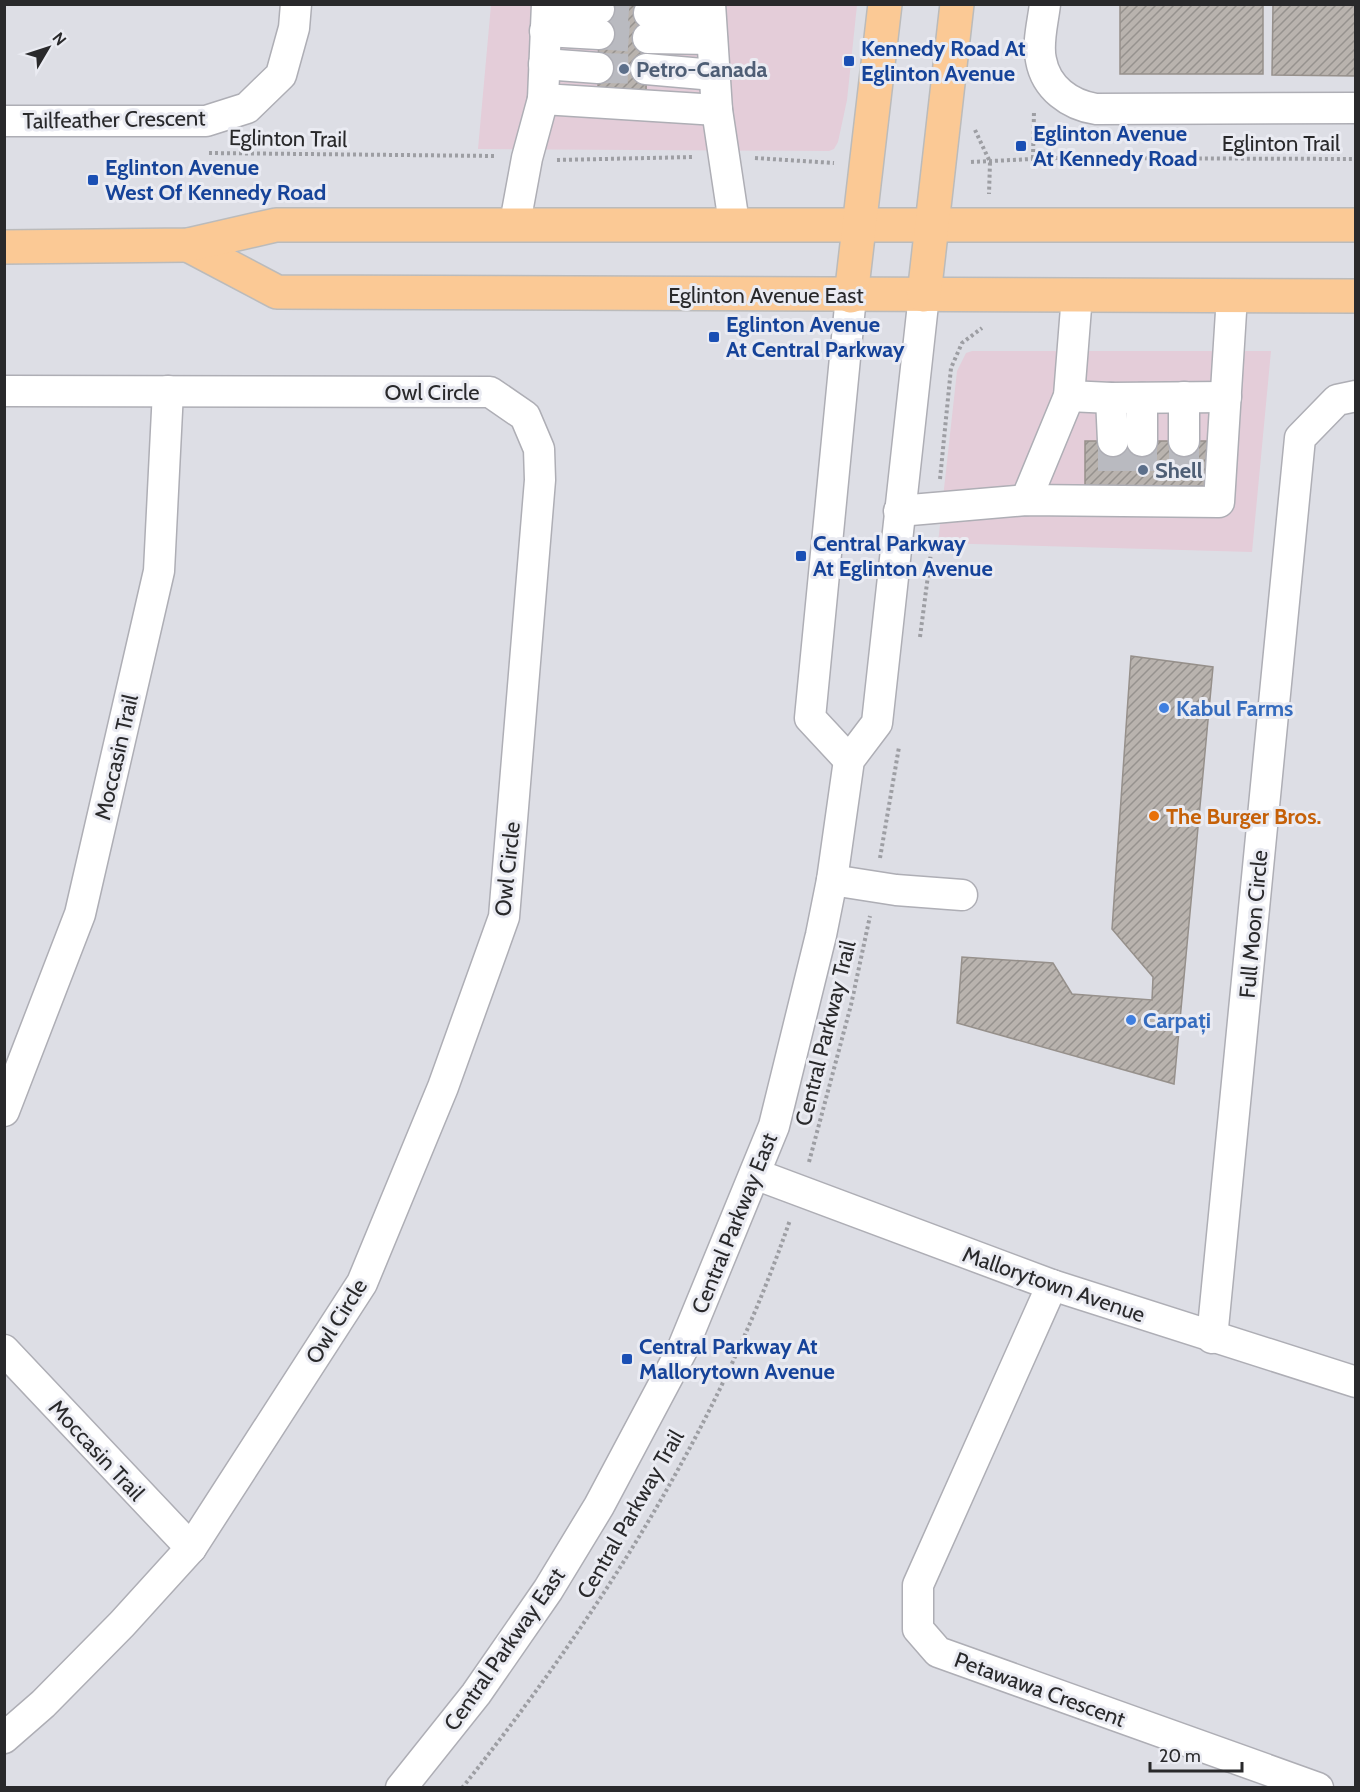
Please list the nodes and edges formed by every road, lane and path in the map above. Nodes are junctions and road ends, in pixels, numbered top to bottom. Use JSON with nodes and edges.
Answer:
{"nodes":[{"id":1,"x":296,"y":4,"type":"edge"},
{"id":2,"x":885,"y":4,"type":"edge"},
{"id":3,"x":957,"y":4,"type":"edge"},
{"id":4,"x":1045,"y":4,"type":"edge"},
{"id":5,"x":550,"y":13,"type":"edge"},
{"id":6,"x":710,"y":20,"type":"edge"},
{"id":7,"x":599,"y":22,"type":"tunnel mouth"},
{"id":8,"x":648,"y":25,"type":"tunnel mouth"},
{"id":9,"x":544,"y":64,"type":"junction"},
{"id":10,"x":598,"y":68,"type":"tunnel mouth"},
{"id":11,"x":646,"y":69,"type":"tunnel mouth"},
{"id":12,"x":714,"y":75,"type":"junction"},
{"id":13,"x":543,"y":99,"type":"junction"},
{"id":14,"x":1035,"y":102,"type":"dead end"},
{"id":15,"x":1356,"y":108,"type":"edge"},
{"id":16,"x":717,"y":110,"type":"junction"},
{"id":17,"x":4,"y":121,"type":"edge"},
{"id":18,"x":207,"y":153,"type":"dead end"},
{"id":19,"x":498,"y":156,"type":"dead end"},
{"id":20,"x":696,"y":157,"type":"dead end"},
{"id":21,"x":750,"y":158,"type":"dead end"},
{"id":22,"x":1033,"y":158,"type":"junction"},
{"id":23,"x":1356,"y":159,"type":"edge"},
{"id":24,"x":552,"y":160,"type":"dead end"},
{"id":25,"x":990,"y":162,"type":"dead end"},
{"id":26,"x":833,"y":163,"type":"dead end"},
{"id":27,"x":515,"y":223,"type":"junction"},
{"id":28,"x":734,"y":223,"type":"junction"},
{"id":29,"x":860,"y":223,"type":"junction"},
{"id":30,"x":932,"y":224,"type":"junction"},
{"id":31,"x":1356,"y":225,"type":"edge"},
{"id":32,"x":188,"y":245,"type":"junction"},
{"id":33,"x":4,"y":247,"type":"edge"},
{"id":34,"x":924,"y":295,"type":"junction"},
{"id":35,"x":851,"y":296,"type":"junction"},
{"id":36,"x":1077,"y":296,"type":"junction"},
{"id":37,"x":1232,"y":296,"type":"junction"},
{"id":38,"x":1356,"y":296,"type":"edge"},
{"id":39,"x":987,"y":324,"type":"dead end"},
{"id":40,"x":962,"y":343,"type":"dead end"},
{"id":41,"x":168,"y":390,"type":"junction"},
{"id":42,"x":4,"y":391,"type":"edge"},
{"id":43,"x":1069,"y":396,"type":"junction"},
{"id":44,"x":1356,"y":396,"type":"edge"},
{"id":45,"x":1184,"y":397,"type":"junction"},
{"id":46,"x":1226,"y":397,"type":"junction"},
{"id":47,"x":1111,"y":398,"type":"junction"},
{"id":48,"x":1142,"y":398,"type":"junction"},
{"id":49,"x":1184,"y":441,"type":"tunnel mouth"},
{"id":50,"x":1026,"y":500,"type":"junction"},
{"id":51,"x":899,"y":511,"type":"junction"},
{"id":52,"x":849,"y":760,"type":"junction"},
{"id":53,"x":832,"y":880,"type":"junction"},
{"id":54,"x":962,"y":895,"type":"dead end"},
{"id":55,"x":869,"y":922,"type":"dead end"},
{"id":56,"x":4,"y":1111,"type":"edge"},
{"id":57,"x":813,"y":1152,"type":"dead end"},
{"id":58,"x":755,"y":1174,"type":"junction"},
{"id":59,"x":785,"y":1233,"type":"dead end"},
{"id":60,"x":1052,"y":1286,"type":"junction"},
{"id":61,"x":1212,"y":1338,"type":"junction"},
{"id":62,"x":4,"y":1350,"type":"edge"},
{"id":63,"x":1356,"y":1382,"type":"edge"},
{"id":64,"x":191,"y":1548,"type":"junction"},
{"id":65,"x":4,"y":1738,"type":"edge"},
{"id":66,"x":401,"y":1788,"type":"edge"},
{"id":67,"x":462,"y":1788,"type":"edge"},
{"id":68,"x":1318,"y":1788,"type":"edge"}],
"edges":[{"from":1,"to":17,"type":"street","name":"Tailfeather Crescent"},
{"from":2,"to":29,"type":"main road"},
{"from":3,"to":30,"type":"main road","name":"Central Parkway East"},
{"from":4,"to":15,"type":"street"},
{"from":5,"to":7,"type":"street"},
{"from":5,"to":9,"type":"street"},
{"from":6,"to":8,"type":"street"},
{"from":6,"to":12,"type":"street"},
{"from":9,"to":10,"type":"street"},
{"from":9,"to":13,"type":"street"},
{"from":11,"to":12,"type":"street"},
{"from":12,"to":16,"type":"street"},
{"from":13,"to":16,"type":"street"},
{"from":13,"to":27,"type":"street"},
{"from":14,"to":22,"type":"path"},
{"from":16,"to":28,"type":"street"},
{"from":18,"to":19,"type":"path","name":"Eglinton Trail"},
{"from":20,"to":24,"type":"path"},
{"from":21,"to":26,"type":"path"},
{"from":22,"to":23,"type":"path","name":"Eglinton Trail"},
{"from":22,"to":25,"type":"path","name":"Eglinton Trail"},
{"from":27,"to":28,"type":"main road","name":"Eglinton Avenue East"},
{"from":27,"to":32,"type":"main road","name":"Eglinton Avenue East"},
{"from":28,"to":29,"type":"main road","name":"Eglinton Avenue East"},
{"from":29,"to":30,"type":"main road","name":"Eglinton Avenue East"},
{"from":29,"to":35,"type":"main road"},
{"from":30,"to":31,"type":"main road","name":"Eglinton Avenue East"},
{"from":30,"to":34,"type":"main road","name":"Central Parkway East"},
{"from":32,"to":33,"type":"main road","name":"Eglinton Avenue East"},
{"from":32,"to":35,"type":"main road","name":"Eglinton Avenue East"},
{"from":34,"to":35,"type":"main road","name":"Eglinton Avenue East"},
{"from":34,"to":36,"type":"main road","name":"Eglinton Avenue East"},
{"from":34,"to":51,"type":"street","name":"Central Parkway East"},
{"from":35,"to":52,"type":"street"},
{"from":36,"to":37,"type":"main road","name":"Eglinton Avenue East"},
{"from":36,"to":43,"type":"street"},
{"from":37,"to":38,"type":"main road","name":"Eglinton Avenue East"},
{"from":37,"to":46,"type":"street"},
{"from":39,"to":40,"type":"path"},
{"from":41,"to":42,"type":"street","name":"Owl Circle"},
{"from":41,"to":56,"type":"street","name":"Moccasin Trail"},
{"from":41,"to":64,"type":"street","name":"Owl Circle"},
{"from":43,"to":47,"type":"street"},
{"from":43,"to":50,"type":"street"},
{"from":44,"to":61,"type":"street","name":"Full Moon Circle"},
{"from":45,"to":46,"type":"street"},
{"from":45,"to":48,"type":"street"},
{"from":45,"to":49,"type":"street"},
{"from":46,"to":50,"type":"street"},
{"from":47,"to":48,"type":"street"},
{"from":47,"to":48,"type":"street"},
{"from":50,"to":51,"type":"street"},
{"from":51,"to":52,"type":"street","name":"Central Parkway East"},
{"from":52,"to":53,"type":"street","name":"Central Parkway East"},
{"from":53,"to":54,"type":"street"},
{"from":53,"to":58,"type":"street","name":"Central Parkway East"},
{"from":55,"to":57,"type":"path","name":"Central Parkway Trail"},
{"from":58,"to":60,"type":"street","name":"Mallorytown Avenue"},
{"from":58,"to":66,"type":"street","name":"Central Parkway East"},
{"from":59,"to":67,"type":"path","name":"Central Parkway Trail"},
{"from":60,"to":61,"type":"street","name":"Mallorytown Avenue"},
{"from":60,"to":68,"type":"street","name":"Petawawa Crescent"},
{"from":61,"to":63,"type":"street","name":"Mallorytown Avenue"},
{"from":62,"to":64,"type":"street","name":"Moccasin Trail"},
{"from":64,"to":65,"type":"street","name":"Owl Circle"}]}
